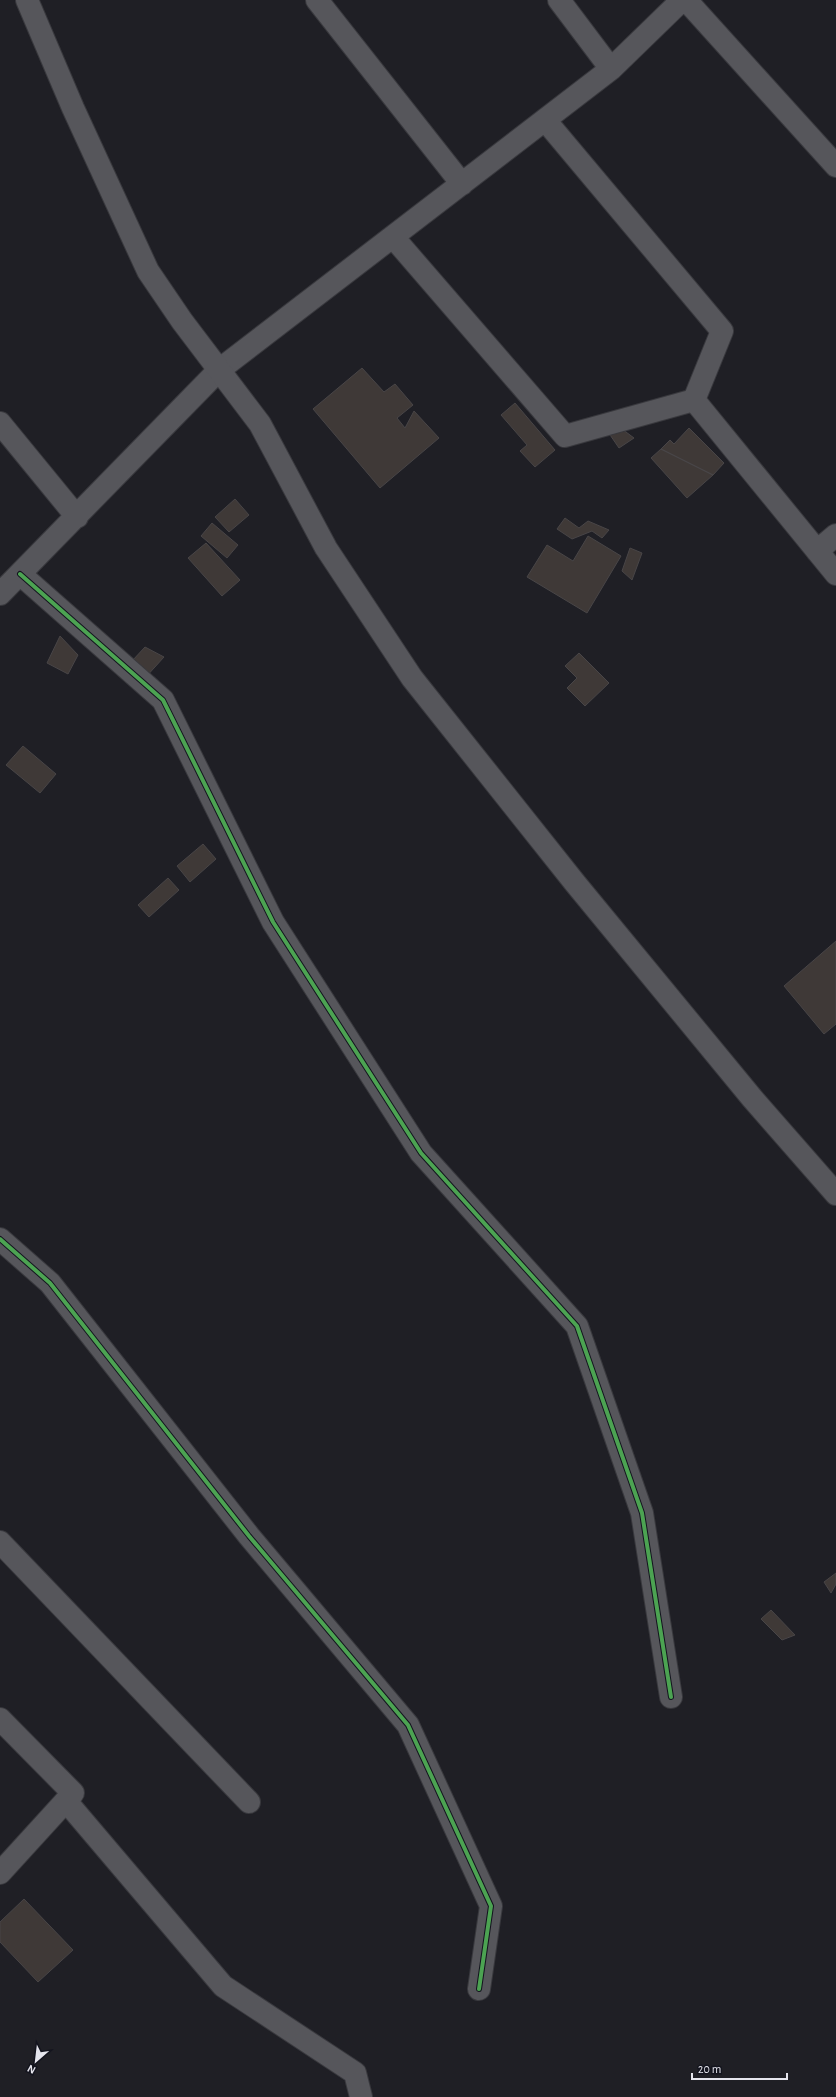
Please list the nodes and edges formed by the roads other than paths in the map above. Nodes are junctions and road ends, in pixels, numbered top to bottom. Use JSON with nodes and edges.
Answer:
{"nodes":[{"id":1,"x":27,"y":0,"type":"edge"},
{"id":2,"x":317,"y":0,"type":"edge"},
{"id":3,"x":559,"y":0,"type":"edge"},
{"id":4,"x":682,"y":0,"type":"edge"},
{"id":5,"x":686,"y":0,"type":"edge"},
{"id":6,"x":611,"y":69,"type":"junction"},
{"id":7,"x":545,"y":120,"type":"junction"},
{"id":8,"x":836,"y":166,"type":"edge"},
{"id":9,"x":462,"y":184,"type":"junction"},
{"id":10,"x":393,"y":237,"type":"junction"},
{"id":11,"x":219,"y":370,"type":"junction"},
{"id":12,"x":694,"y":400,"type":"junction"},
{"id":13,"x":0,"y":423,"type":"edge"},
{"id":14,"x":77,"y":517,"type":"junction"},
{"id":15,"x":836,"y":535,"type":"edge"},
{"id":16,"x":817,"y":551,"type":"junction"},
{"id":17,"x":20,"y":574,"type":"junction"},
{"id":18,"x":836,"y":574,"type":"edge"},
{"id":19,"x":0,"y":594,"type":"edge"},
{"id":20,"x":836,"y":1194,"type":"edge"},
{"id":21,"x":0,"y":1239,"type":"edge"},
{"id":22,"x":0,"y":1542,"type":"edge"},
{"id":23,"x":671,"y":1697,"type":"dead end"},
{"id":24,"x":0,"y":1719,"type":"edge"},
{"id":25,"x":66,"y":1801,"type":"junction"},
{"id":26,"x":249,"y":1802,"type":"dead end"},
{"id":27,"x":0,"y":1873,"type":"edge"},
{"id":28,"x":479,"y":1989,"type":"dead end"},
{"id":29,"x":355,"y":2073,"type":"junction"},
{"id":30,"x":361,"y":2097,"type":"edge"},
{"id":31,"x":378,"y":2097,"type":"edge"}],
"edges":[{"from":1,"to":11,"type":"street"},
{"from":2,"to":9,"type":"street"},
{"from":3,"to":6,"type":"street"},
{"from":4,"to":6,"type":"street"},
{"from":5,"to":8,"type":"street"},
{"from":6,"to":7,"type":"street"},
{"from":7,"to":9,"type":"street"},
{"from":7,"to":12,"type":"street"},
{"from":9,"to":10,"type":"street"},
{"from":10,"to":11,"type":"street"},
{"from":10,"to":12,"type":"street"},
{"from":11,"to":14,"type":"street"},
{"from":11,"to":20,"type":"street"},
{"from":12,"to":16,"type":"street"},
{"from":13,"to":14,"type":"street"},
{"from":14,"to":17,"type":"street"},
{"from":15,"to":16,"type":"street"},
{"from":16,"to":18,"type":"street"},
{"from":17,"to":19,"type":"street"},
{"from":17,"to":23,"type":"street"},
{"from":21,"to":28,"type":"street"},
{"from":22,"to":26,"type":"street"},
{"from":24,"to":25,"type":"street"},
{"from":25,"to":27,"type":"street"},
{"from":25,"to":29,"type":"street"},
{"from":29,"to":30,"type":"street"},
{"from":29,"to":31,"type":"street"}]}
